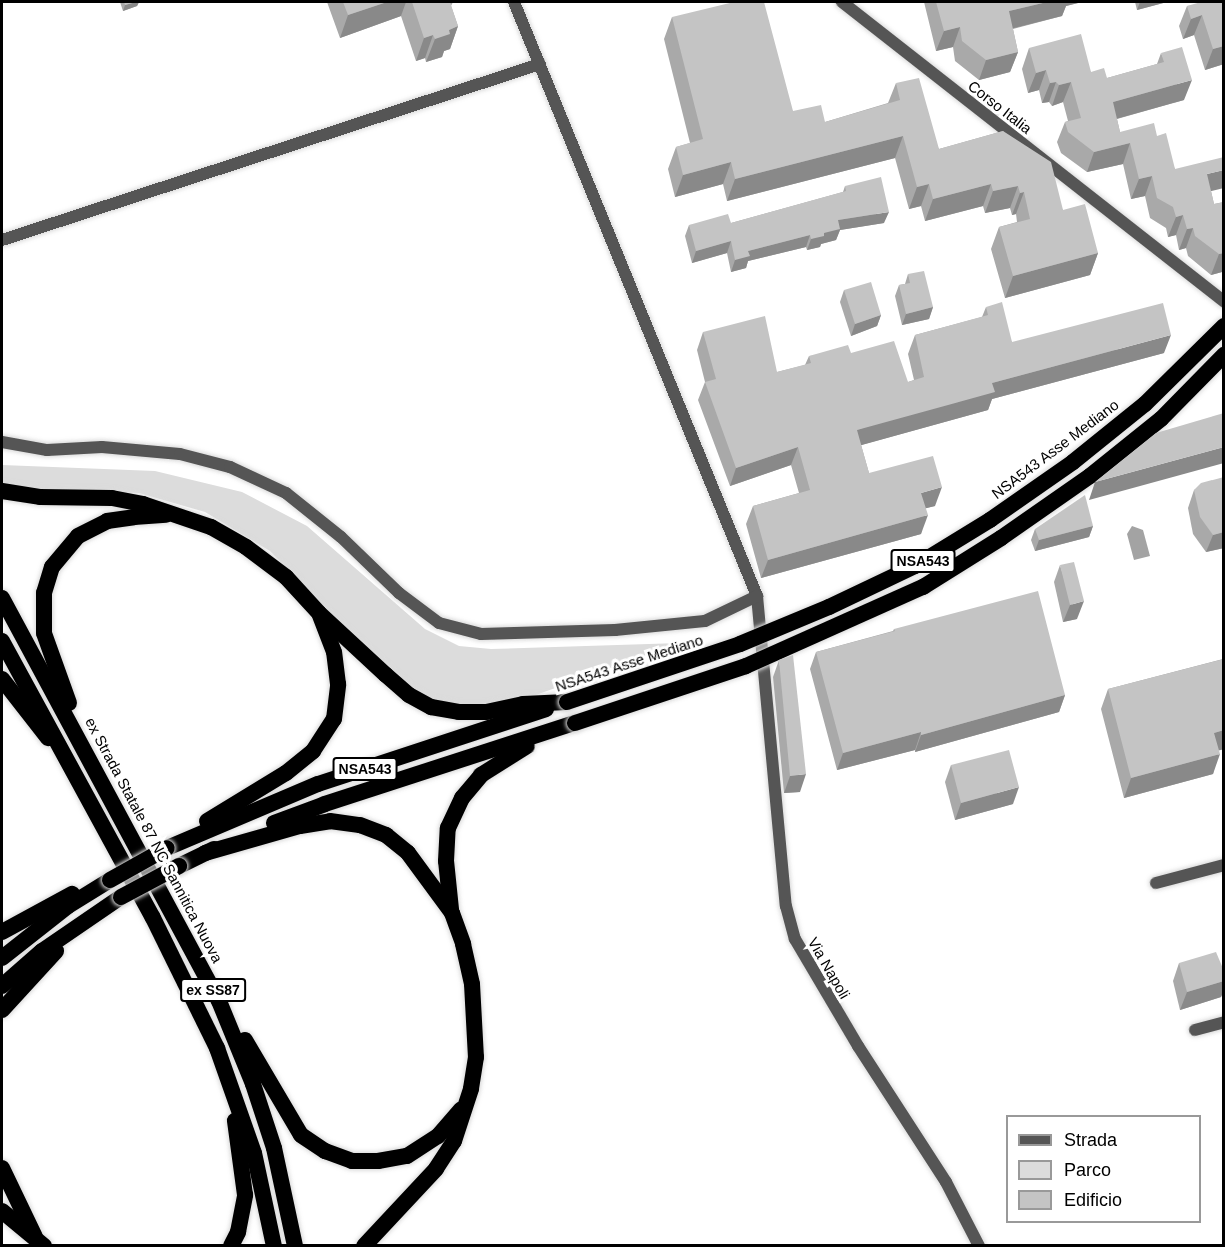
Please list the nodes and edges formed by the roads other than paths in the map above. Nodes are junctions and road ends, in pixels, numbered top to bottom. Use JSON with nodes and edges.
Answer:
{"nodes":[{"id":1,"x":514,"y":2,"type":"edge"},
{"id":2,"x":842,"y":2,"type":"edge"},
{"id":3,"x":540,"y":64,"type":"junction"},
{"id":4,"x":2,"y":240,"type":"edge"},
{"id":5,"x":1224,"y":303,"type":"edge"},
{"id":6,"x":1224,"y":326,"type":"edge"},
{"id":7,"x":1224,"y":355,"type":"edge"},
{"id":8,"x":2,"y":442,"type":"edge"},
{"id":9,"x":2,"y":490,"type":"edge"},
{"id":10,"x":177,"y":515,"type":"junction"},
{"id":11,"x":757,"y":596,"type":"junction"},
{"id":12,"x":2,"y":598,"type":"edge"},
{"id":13,"x":319,"y":613,"type":"junction"},
{"id":14,"x":2,"y":641,"type":"edge"},
{"id":15,"x":2,"y":679,"type":"edge"},
{"id":16,"x":567,"y":702,"type":"junction"},
{"id":17,"x":575,"y":723,"type":"junction"},
{"id":18,"x":86,"y":752,"type":"junction"},
{"id":19,"x":68,"y":761,"type":"junction"},
{"id":20,"x":167,"y":848,"type":"junction"},
{"id":21,"x":205,"y":853,"type":"junction"},
{"id":22,"x":1224,"y":865,"type":"edge"},
{"id":23,"x":110,"y":880,"type":"junction"},
{"id":24,"x":1156,"y":883,"type":"dead end"},
{"id":25,"x":452,"y":913,"type":"junction"},
{"id":26,"x":81,"y":922,"type":"junction"},
{"id":27,"x":2,"y":932,"type":"edge"},
{"id":28,"x":2,"y":958,"type":"edge"},
{"id":29,"x":2,"y":986,"type":"edge"},
{"id":30,"x":219,"y":1001,"type":"junction"},
{"id":31,"x":2,"y":1010,"type":"edge"},
{"id":32,"x":1224,"y":1022,"type":"edge"},
{"id":33,"x":1195,"y":1030,"type":"dead end"},
{"id":34,"x":232,"y":1085,"type":"junction"},
{"id":35,"x":465,"y":1105,"type":"junction"},
{"id":36,"x":2,"y":1168,"type":"edge"},
{"id":37,"x":2,"y":1211,"type":"edge"},
{"id":38,"x":40,"y":1241,"type":"edge"},
{"id":39,"x":231,"y":1245,"type":"edge"},
{"id":40,"x":274,"y":1245,"type":"edge"},
{"id":41,"x":295,"y":1245,"type":"edge"},
{"id":42,"x":364,"y":1245,"type":"edge"},
{"id":43,"x":979,"y":1245,"type":"edge"}],
"edges":[{"from":1,"to":3,"type":"street","name":"Via Napoli"},
{"from":2,"to":5,"type":"street","name":"Corso Italia"},
{"from":3,"to":4,"type":"street"},
{"from":3,"to":11,"type":"street","name":"Via Napoli"},
{"from":6,"to":16,"type":"highway","name":"NSA543 Asse Mediano","number":"NSA543","bridge":true},
{"from":7,"to":17,"type":"highway","number":"NSA543","bridge":true},
{"from":8,"to":11,"type":"street"},
{"from":9,"to":10,"type":"highway"},
{"from":10,"to":13,"type":"highway"},
{"from":10,"to":18,"type":"highway"},
{"from":11,"to":43,"type":"street","name":"Via Napoli"},
{"from":12,"to":18,"type":"highway","name":"ex Strada Statale 87 NC Sannitica Nuova","number":"ex SS87"},
{"from":13,"to":16,"type":"highway"},
{"from":13,"to":20,"type":"highway"},
{"from":14,"to":19,"type":"highway"},
{"from":15,"to":19,"type":"highway"},
{"from":16,"to":20,"type":"highway","name":"NSA543 Asse Mediano","number":"NSA543"},
{"from":17,"to":21,"type":"highway","number":"NSA543"},
{"from":17,"to":25,"type":"highway"},
{"from":18,"to":30,"type":"highway","name":"ex Strada Statale 87 NC Sannitica Nuova","number":"ex SS87"},
{"from":19,"to":34,"type":"highway"},
{"from":20,"to":23,"type":"highway","name":"NSA543 Asse Mediano","number":"NSA543","bridge":true},
{"from":21,"to":25,"type":"highway"},
{"from":21,"to":26,"type":"highway","number":"NSA543","bridge":true},
{"from":22,"to":24,"type":"street"},
{"from":23,"to":27,"type":"highway"},
{"from":23,"to":28,"type":"highway","name":"NSA543 Asse Mediano","number":"NSA543"},
{"from":25,"to":35,"type":"highway"},
{"from":26,"to":29,"type":"highway","number":"NSA543"},
{"from":26,"to":31,"type":"highway"},
{"from":30,"to":35,"type":"highway"},
{"from":30,"to":41,"type":"highway","name":"ex Strada Statale 87 NC Sannitica Nuova","number":"ex SS87"},
{"from":32,"to":33,"type":"street"},
{"from":34,"to":39,"type":"highway"},
{"from":34,"to":40,"type":"highway"},
{"from":35,"to":42,"type":"highway"},
{"from":36,"to":38,"type":"highway"},
{"from":37,"to":38,"type":"highway"}]}
